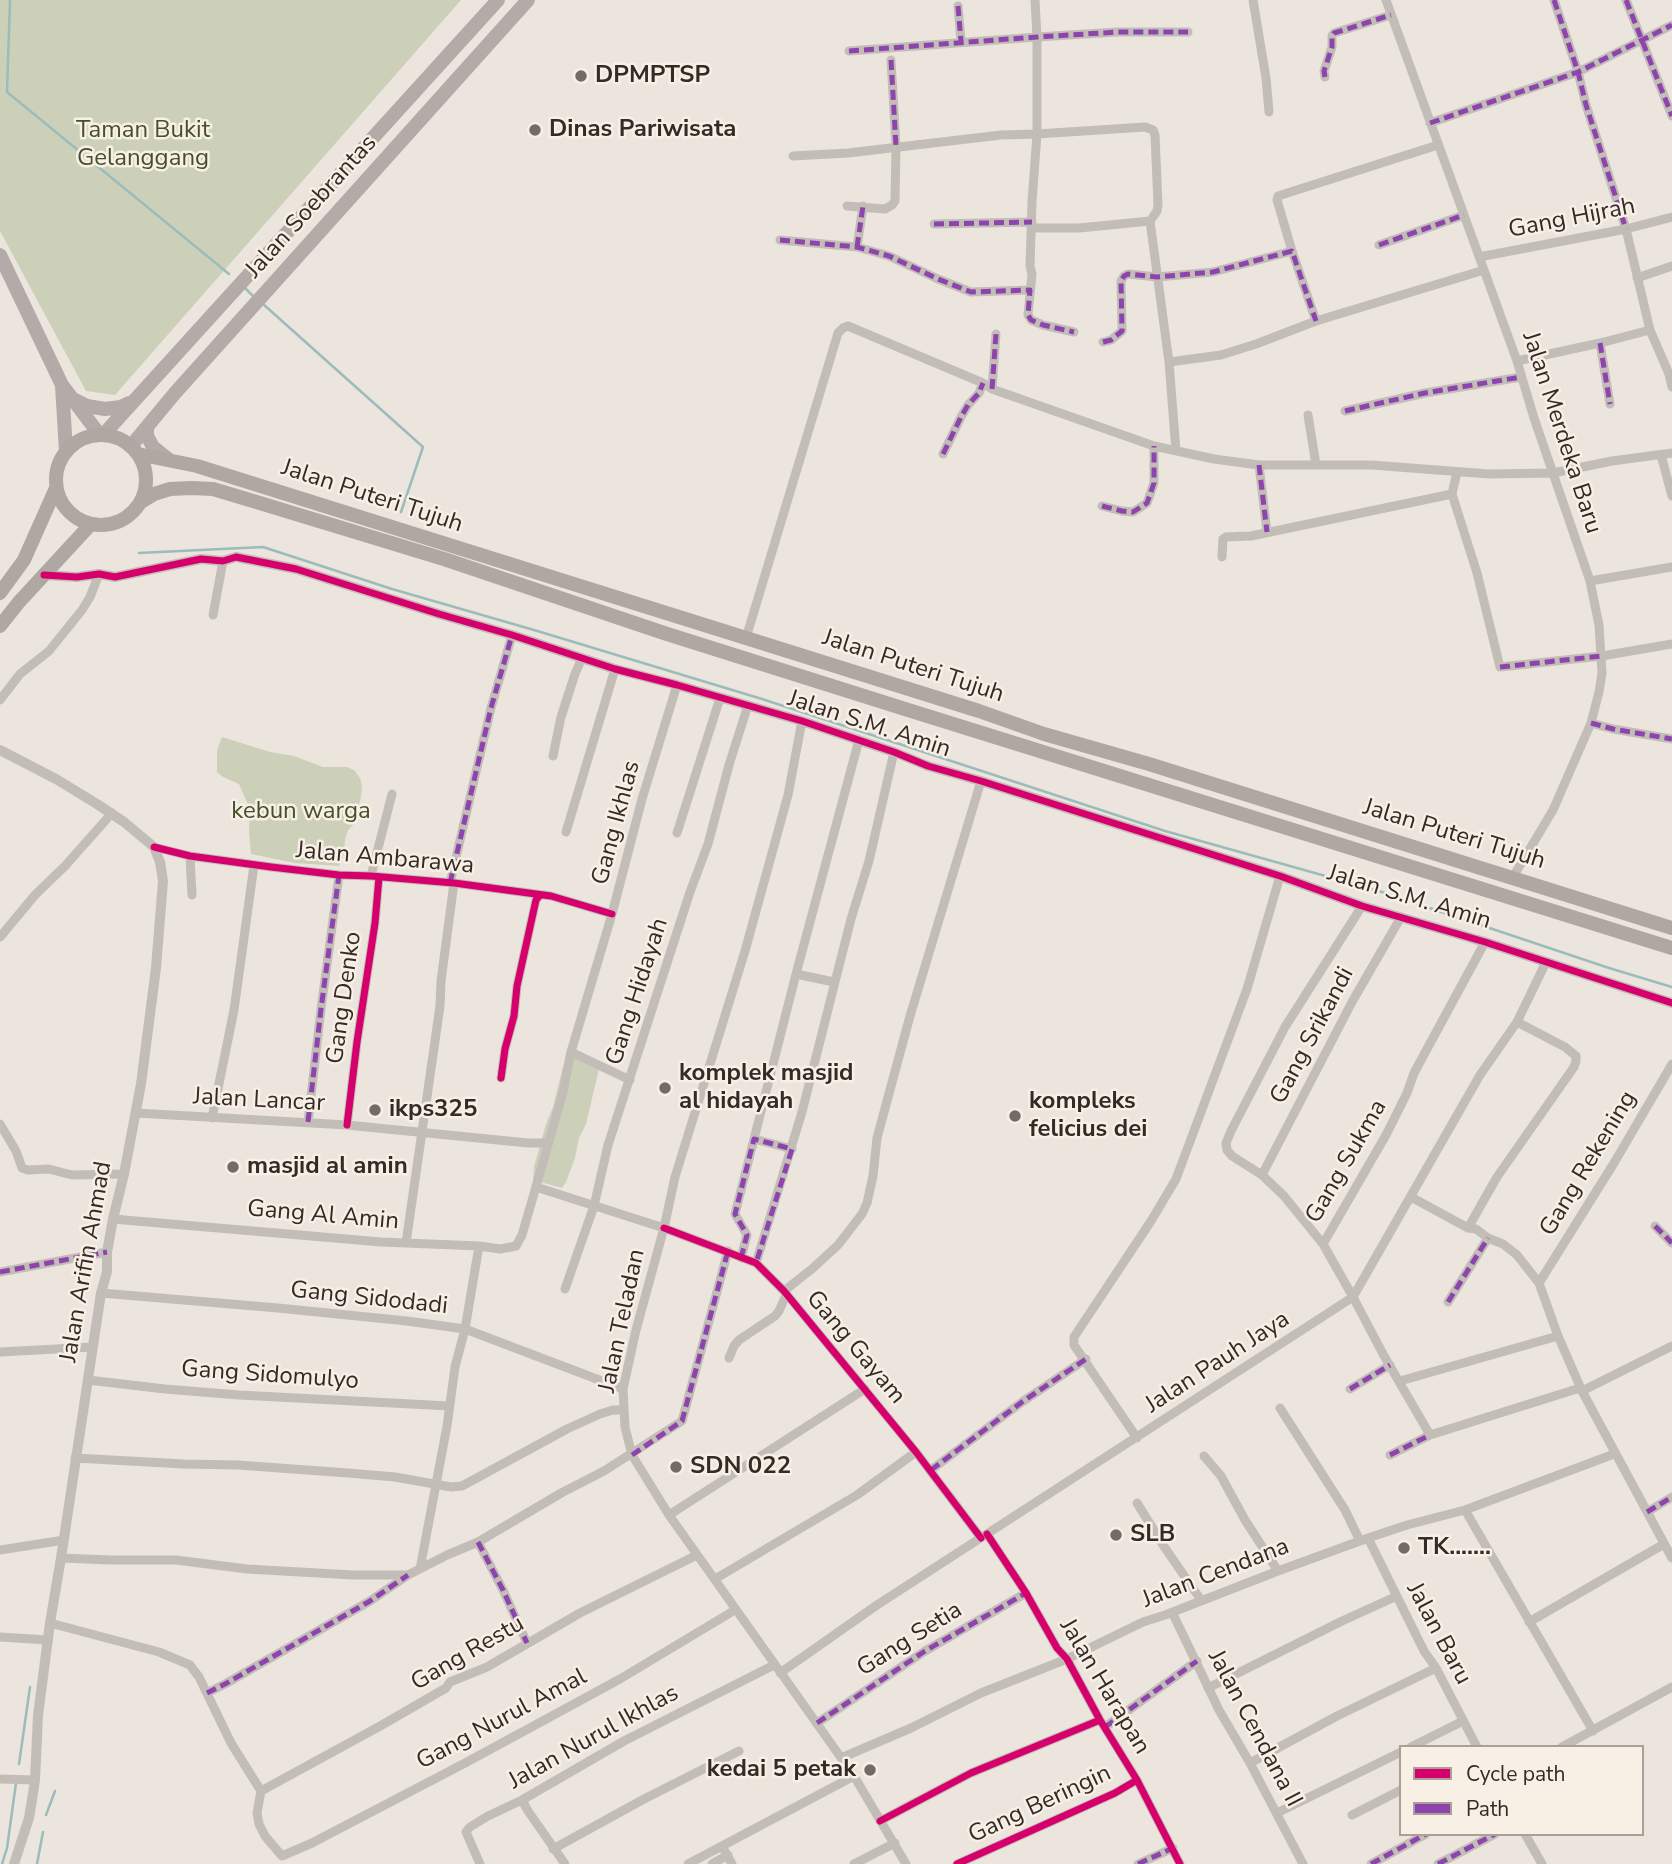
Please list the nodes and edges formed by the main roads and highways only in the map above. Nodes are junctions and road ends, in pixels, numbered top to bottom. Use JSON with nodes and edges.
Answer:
{"nodes":[{"id":1,"x":498,"y":0,"type":"edge"},
{"id":2,"x":528,"y":0,"type":"edge"},
{"id":3,"x":400,"y":109,"type":"junction"},
{"id":4,"x":415,"y":125,"type":"junction"},
{"id":5,"x":0,"y":255,"type":"edge"},
{"id":6,"x":62,"y":385,"type":"junction"},
{"id":7,"x":71,"y":397,"type":"junction"},
{"id":8,"x":131,"y":403,"type":"junction"},
{"id":9,"x":147,"y":427,"type":"junction"},
{"id":10,"x":101,"y":434,"type":"junction"},
{"id":11,"x":66,"y":450,"type":"junction"},
{"id":12,"x":134,"y":450,"type":"junction"},
{"id":13,"x":168,"y":459,"type":"junction"},
{"id":14,"x":56,"y":488,"type":"junction"},
{"id":15,"x":141,"y":502,"type":"junction"},
{"id":16,"x":91,"y":524,"type":"junction"},
{"id":17,"x":0,"y":593,"type":"edge"},
{"id":18,"x":0,"y":626,"type":"edge"},
{"id":19,"x":1672,"y":928,"type":"edge"},
{"id":20,"x":1672,"y":948,"type":"edge"}],
"edges":[{"from":1,"to":3,"type":"main road","name":"Jalan Soebrantas"},
{"from":2,"to":4,"type":"main road","name":"Jalan Soebrantas"},
{"from":3,"to":4,"type":"main road"},
{"from":3,"to":8,"type":"main road","name":"Jalan Soebrantas"},
{"from":4,"to":9,"type":"main road","name":"Jalan Soebrantas"},
{"from":5,"to":6,"type":"main road"},
{"from":6,"to":7,"type":"main road"},
{"from":6,"to":11,"type":"main road"},
{"from":7,"to":8,"type":"main road"},
{"from":7,"to":10,"type":"main road"},
{"from":8,"to":10,"type":"main road","name":"Jalan Soebrantas"},
{"from":9,"to":12,"type":"main road","name":"Jalan Soebrantas"},
{"from":9,"to":13,"type":"main road"},
{"from":10,"to":11,"type":"highway"},
{"from":10,"to":12,"type":"highway"},
{"from":11,"to":14,"type":"highway"},
{"from":12,"to":13,"type":"highway","name":"Jalan Puteri Tujuh"},
{"from":12,"to":15,"type":"highway"},
{"from":13,"to":19,"type":"highway","name":"Jalan Puteri Tujuh"},
{"from":14,"to":16,"type":"highway"},
{"from":14,"to":17,"type":"highway"},
{"from":15,"to":16,"type":"highway"},
{"from":15,"to":20,"type":"highway","name":"Jalan Puteri Tujuh"},
{"from":16,"to":18,"type":"highway"}]}
